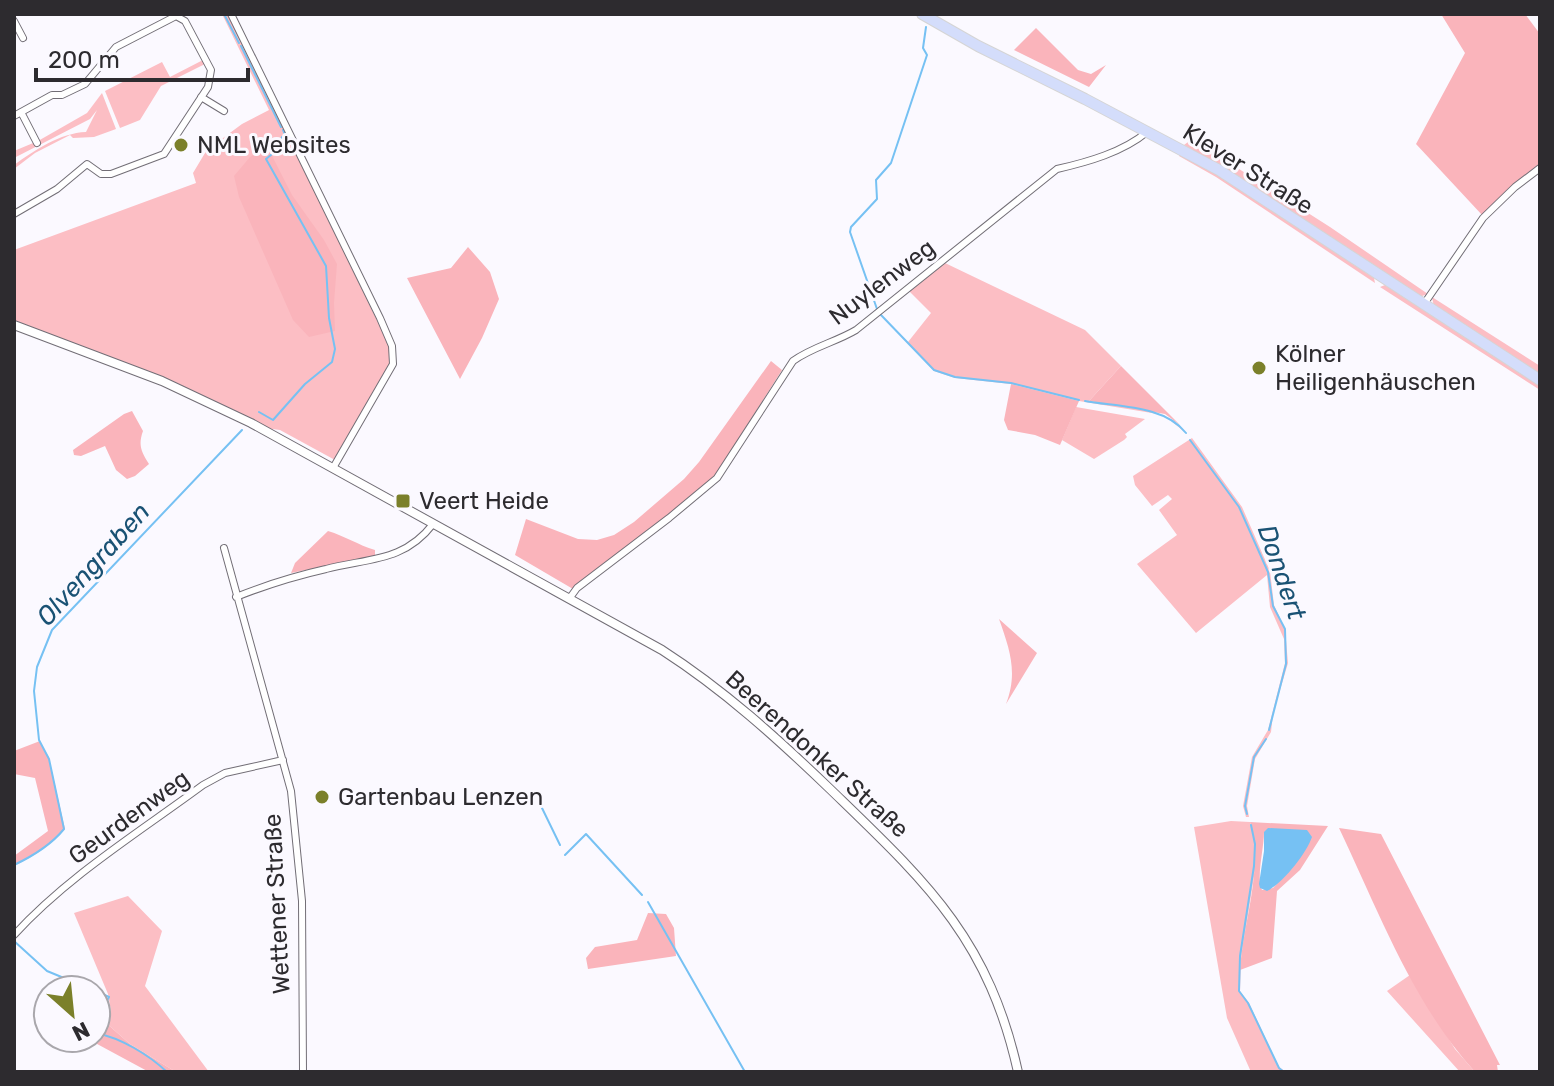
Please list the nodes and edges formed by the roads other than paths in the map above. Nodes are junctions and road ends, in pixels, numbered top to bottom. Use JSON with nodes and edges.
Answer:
{"nodes":[{"id":1,"x":231,"y":14,"type":"edge"},
{"id":2,"x":922,"y":14,"type":"edge"},
{"id":3,"x":14,"y":21,"type":"edge"},
{"id":4,"x":23,"y":38,"type":"dead end"},
{"id":5,"x":201,"y":97,"type":"junction"},
{"id":6,"x":224,"y":111,"type":"dead end"},
{"id":7,"x":17,"y":114,"type":"edge"},
{"id":8,"x":1147,"y":132,"type":"junction"},
{"id":9,"x":37,"y":143,"type":"dead end"},
{"id":10,"x":1540,"y":168,"type":"edge"},
{"id":11,"x":14,"y":214,"type":"edge"},
{"id":12,"x":1423,"y":306,"type":"junction"},
{"id":13,"x":14,"y":325,"type":"edge"},
{"id":14,"x":1540,"y":380,"type":"edge"},
{"id":15,"x":333,"y":468,"type":"junction"},
{"id":16,"x":433,"y":524,"type":"junction"},
{"id":17,"x":224,"y":548,"type":"dead end"},
{"id":18,"x":236,"y":597,"type":"junction"},
{"id":19,"x":569,"y":599,"type":"junction"},
{"id":20,"x":283,"y":760,"type":"junction"},
{"id":21,"x":14,"y":935,"type":"edge"},
{"id":22,"x":303,"y":1072,"type":"edge"},
{"id":23,"x":1018,"y":1072,"type":"edge"}],
"edges":[{"from":1,"to":15,"type":"street"},
{"from":2,"to":8,"type":"main road","name":"Klever Straße"},
{"from":3,"to":4,"type":"street"},
{"from":5,"to":6,"type":"street"},
{"from":5,"to":7,"type":"street"},
{"from":5,"to":11,"type":"street"},
{"from":7,"to":9,"type":"street"},
{"from":8,"to":12,"type":"main road","name":"Klever Straße"},
{"from":8,"to":19,"type":"street","name":"Nuylenweg"},
{"from":10,"to":12,"type":"street"},
{"from":12,"to":14,"type":"main road","name":"Klever Straße"},
{"from":13,"to":15,"type":"street"},
{"from":15,"to":16,"type":"street","name":"Beerendonker Straße"},
{"from":16,"to":18,"type":"street"},
{"from":16,"to":19,"type":"street","name":"Beerendonker Straße"},
{"from":17,"to":18,"type":"street","name":"Wettener Straße"},
{"from":18,"to":20,"type":"street","name":"Wettener Straße"},
{"from":19,"to":23,"type":"street","name":"Beerendonker Straße"},
{"from":20,"to":21,"type":"street","name":"Geurdenweg"},
{"from":20,"to":22,"type":"street","name":"Wettener Straße"}]}
